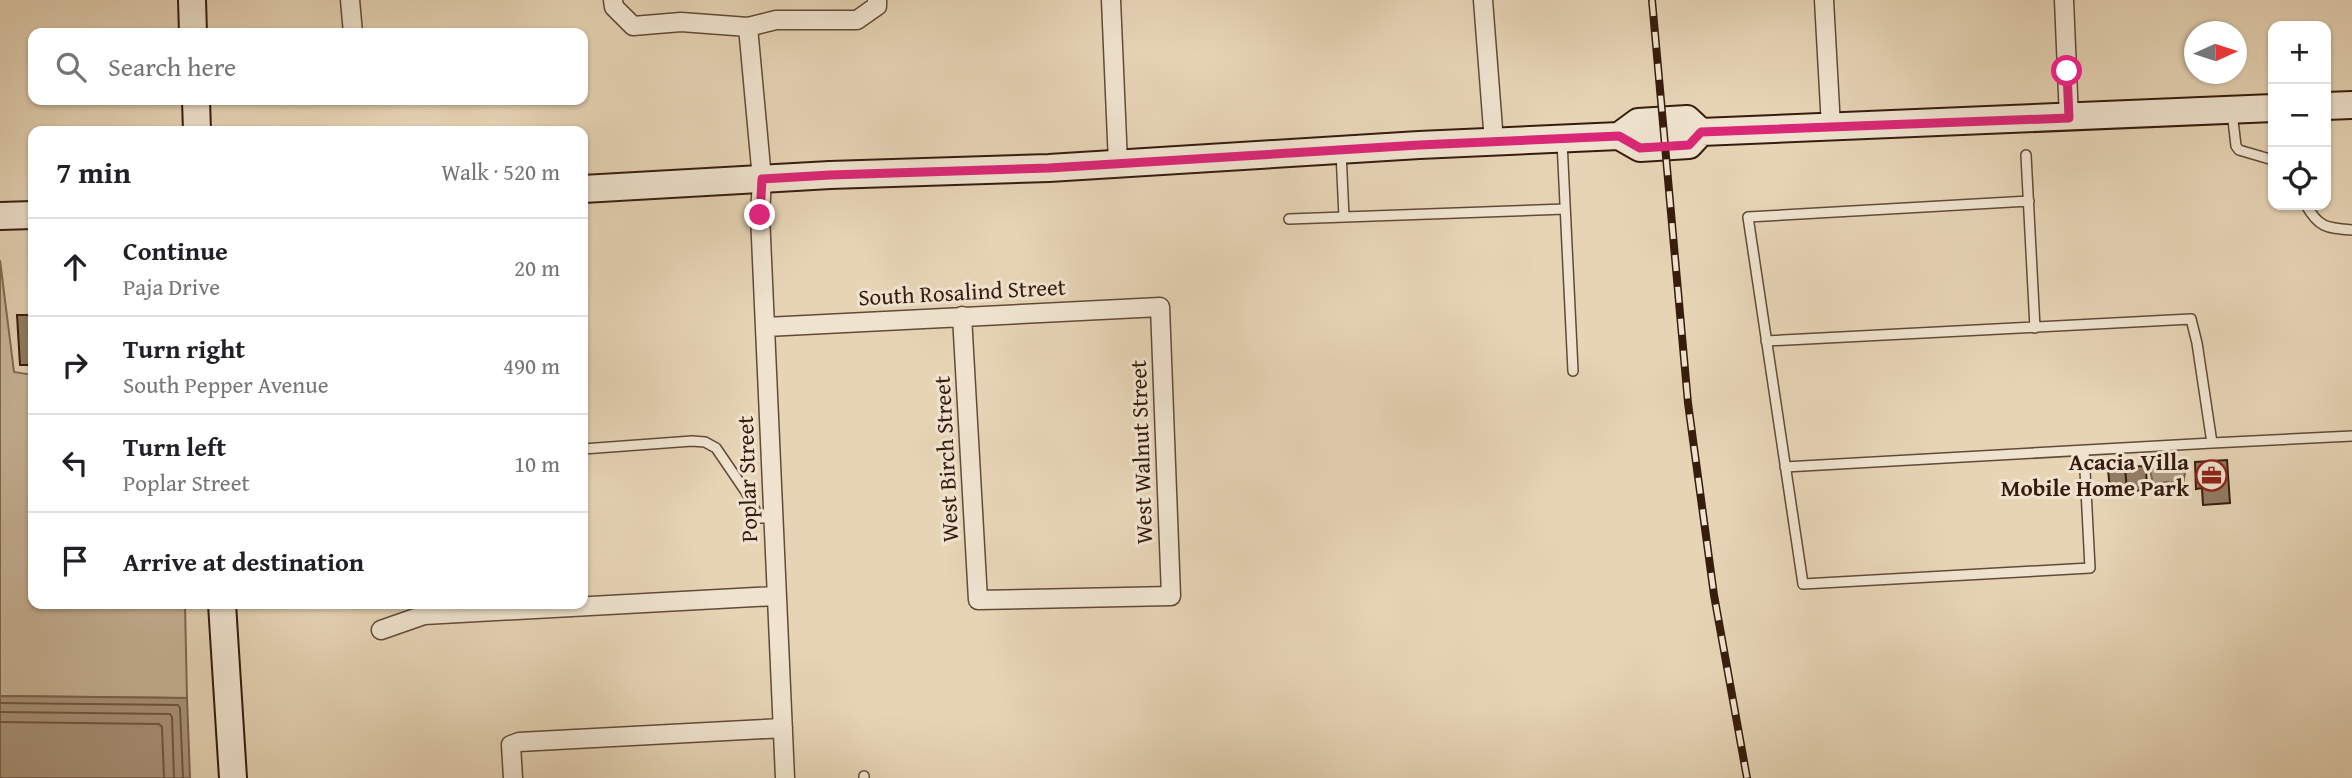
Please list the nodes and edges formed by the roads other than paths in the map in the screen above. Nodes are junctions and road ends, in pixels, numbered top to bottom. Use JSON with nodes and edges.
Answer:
{"nodes":[{"id":1,"x":192,"y":0,"type":"edge"},
{"id":2,"x":350,"y":0,"type":"edge"},
{"id":3,"x":614,"y":0,"type":"edge"},
{"id":4,"x":877,"y":0,"type":"edge"},
{"id":5,"x":1111,"y":0,"type":"edge"},
{"id":6,"x":1483,"y":0,"type":"edge"},
{"id":7,"x":1824,"y":0,"type":"edge"},
{"id":8,"x":2064,"y":0,"type":"edge"},
{"id":9,"x":748,"y":27,"type":"junction"},
{"id":10,"x":193,"y":28,"type":"edge"},
{"id":11,"x":353,"y":28,"type":"edge"},
{"id":12,"x":196,"y":105,"type":"edge"},
{"id":13,"x":2352,"y":105,"type":"edge"},
{"id":14,"x":2331,"y":106,"type":"edge"},
{"id":15,"x":2268,"y":108,"type":"edge"},
{"id":16,"x":2232,"y":110,"type":"junction"},
{"id":17,"x":2069,"y":118,"type":"junction"},
{"id":18,"x":197,"y":126,"type":"edge"},
{"id":19,"x":1831,"y":127,"type":"junction"},
{"id":20,"x":1562,"y":139,"type":"junction"},
{"id":21,"x":1494,"y":142,"type":"junction"},
{"id":22,"x":1341,"y":150,"type":"junction"},
{"id":23,"x":2026,"y":155,"type":"dead end"},
{"id":24,"x":2268,"y":159,"type":"edge"},
{"id":25,"x":1118,"y":163,"type":"junction"},
{"id":26,"x":762,"y":179,"type":"junction"},
{"id":27,"x":588,"y":189,"type":"edge"},
{"id":28,"x":2029,"y":201,"type":"junction"},
{"id":29,"x":1565,"y":209,"type":"junction"},
{"id":30,"x":2309,"y":210,"type":"edge"},
{"id":31,"x":28,"y":215,"type":"edge"},
{"id":32,"x":0,"y":216,"type":"edge"},
{"id":33,"x":1344,"y":217,"type":"junction"},
{"id":34,"x":1289,"y":219,"type":"dead end"},
{"id":35,"x":2352,"y":230,"type":"edge"},
{"id":36,"x":1160,"y":307,"type":"joint"},
{"id":37,"x":962,"y":316,"type":"junction"},
{"id":38,"x":766,"y":327,"type":"junction"},
{"id":39,"x":2035,"y":328,"type":"junction"},
{"id":40,"x":1766,"y":341,"type":"junction"},
{"id":41,"x":1573,"y":370,"type":"dead end"},
{"id":42,"x":2352,"y":436,"type":"edge"},
{"id":43,"x":2211,"y":443,"type":"junction"},
{"id":44,"x":588,"y":449,"type":"edge"},
{"id":45,"x":2084,"y":451,"type":"junction"},
{"id":46,"x":1785,"y":467,"type":"junction"},
{"id":47,"x":773,"y":518,"type":"junction"},
{"id":48,"x":775,"y":596,"type":"junction"},
{"id":49,"x":978,"y":600,"type":"joint"},
{"id":50,"x":588,"y":606,"type":"edge"},
{"id":51,"x":222,"y":609,"type":"edge"},
{"id":52,"x":535,"y":609,"type":"edge"},
{"id":53,"x":381,"y":630,"type":"dead end"},
{"id":54,"x":783,"y":728,"type":"junction"},
{"id":55,"x":233,"y":778,"type":"edge"},
{"id":56,"x":513,"y":778,"type":"edge"},
{"id":57,"x":785,"y":778,"type":"edge"}],
"edges":[{"from":1,"to":10,"type":"main road"},
{"from":2,"to":11,"type":"street"},
{"from":3,"to":9,"type":"street"},
{"from":4,"to":9,"type":"street"},
{"from":5,"to":25,"type":"street"},
{"from":6,"to":21,"type":"street"},
{"from":7,"to":19,"type":"street"},
{"from":8,"to":17,"type":"street"},
{"from":9,"to":26,"type":"street","name":"Poplar Street"},
{"from":12,"to":18,"type":"main road"},
{"from":13,"to":14,"type":"main road"},
{"from":15,"to":16,"type":"main road"},
{"from":16,"to":17,"type":"main road"},
{"from":16,"to":24,"type":"lane"},
{"from":17,"to":19,"type":"main road"},
{"from":19,"to":20,"type":"main road"},
{"from":20,"to":21,"type":"main road"},
{"from":20,"to":29,"type":"lane"},
{"from":21,"to":22,"type":"main road"},
{"from":22,"to":25,"type":"main road"},
{"from":22,"to":33,"type":"lane"},
{"from":23,"to":28,"type":"lane"},
{"from":25,"to":26,"type":"main road"},
{"from":26,"to":27,"type":"main road"},
{"from":26,"to":38,"type":"street","name":"Poplar Street"},
{"from":28,"to":39,"type":"lane"},
{"from":28,"to":40,"type":"lane"},
{"from":29,"to":33,"type":"lane"},
{"from":29,"to":41,"type":"lane"},
{"from":30,"to":35,"type":"lane"},
{"from":31,"to":32,"type":"main road"},
{"from":33,"to":34,"type":"lane"},
{"from":36,"to":37,"type":"street","name":"South Rosalind Street"},
{"from":36,"to":49,"type":"street","name":"West Walnut Street"},
{"from":37,"to":38,"type":"street","name":"South Rosalind Street"},
{"from":37,"to":49,"type":"street","name":"West Birch Street"},
{"from":38,"to":47,"type":"street","name":"Poplar Street"},
{"from":39,"to":40,"type":"lane"},
{"from":39,"to":43,"type":"lane"},
{"from":40,"to":46,"type":"lane"},
{"from":42,"to":43,"type":"lane"},
{"from":43,"to":45,"type":"lane"},
{"from":44,"to":47,"type":"lane"},
{"from":45,"to":46,"type":"lane"},
{"from":45,"to":46,"type":"lane"},
{"from":47,"to":48,"type":"street","name":"Poplar Street"},
{"from":48,"to":50,"type":"street"},
{"from":48,"to":54,"type":"street","name":"Poplar Street"},
{"from":51,"to":55,"type":"main road"},
{"from":52,"to":53,"type":"street"},
{"from":54,"to":56,"type":"street"},
{"from":54,"to":57,"type":"street","name":"Poplar Street"}]}
